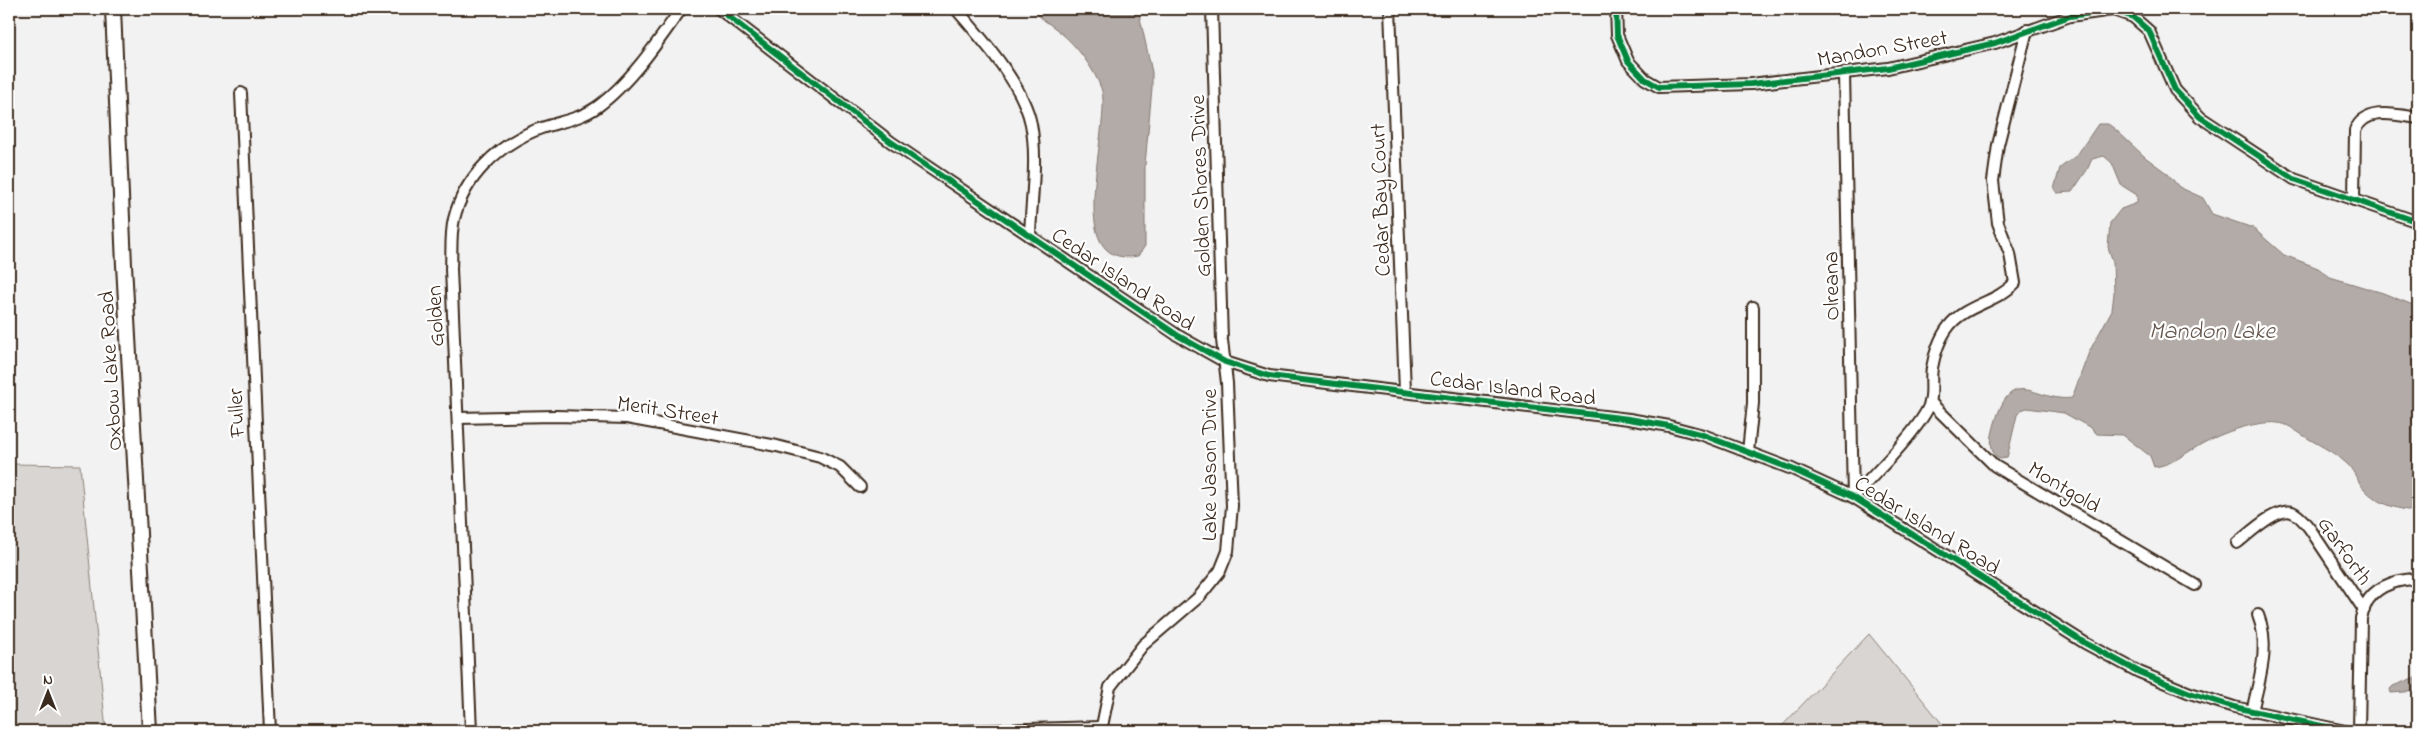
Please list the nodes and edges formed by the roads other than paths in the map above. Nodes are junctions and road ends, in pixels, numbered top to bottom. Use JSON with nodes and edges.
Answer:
{"nodes":[{"id":1,"x":113,"y":9,"type":"edge"},
{"id":2,"x":681,"y":9,"type":"edge"},
{"id":3,"x":719,"y":9,"type":"edge"},
{"id":4,"x":956,"y":9,"type":"edge"},
{"id":5,"x":1212,"y":9,"type":"edge"},
{"id":6,"x":1390,"y":9,"type":"edge"},
{"id":7,"x":1616,"y":9,"type":"edge"},
{"id":8,"x":2027,"y":30,"type":"junction"},
{"id":9,"x":1844,"y":74,"type":"junction"},
{"id":10,"x":241,"y":93,"type":"dead end"},
{"id":11,"x":2418,"y":118,"type":"edge"},
{"id":12,"x":2354,"y":200,"type":"junction"},
{"id":13,"x":2418,"y":222,"type":"edge"},
{"id":14,"x":1030,"y":236,"type":"junction"},
{"id":15,"x":1753,"y":307,"type":"dead end"},
{"id":16,"x":1225,"y":362,"type":"junction"},
{"id":17,"x":1404,"y":391,"type":"junction"},
{"id":18,"x":1930,"y":402,"type":"junction"},
{"id":19,"x":458,"y":418,"type":"junction"},
{"id":20,"x":1748,"y":452,"type":"junction"},
{"id":21,"x":860,"y":487,"type":"dead end"},
{"id":22,"x":1854,"y":497,"type":"junction"},
{"id":23,"x":2237,"y":543,"type":"dead end"},
{"id":24,"x":2418,"y":579,"type":"edge"},
{"id":25,"x":2195,"y":585,"type":"dead end"},
{"id":26,"x":2364,"y":610,"type":"junction"},
{"id":27,"x":2258,"y":614,"type":"dead end"},
{"id":28,"x":2252,"y":712,"type":"junction"},
{"id":29,"x":1101,"y":729,"type":"edge"},
{"id":30,"x":150,"y":731,"type":"edge"},
{"id":31,"x":270,"y":731,"type":"edge"},
{"id":32,"x":472,"y":731,"type":"edge"},
{"id":33,"x":958,"y":731,"type":"edge"},
{"id":34,"x":2345,"y":731,"type":"edge"},
{"id":35,"x":2359,"y":731,"type":"edge"}],
"edges":[{"from":1,"to":30,"type":"street","name":"Oxbow Lake Road"},
{"from":2,"to":19,"type":"street","name":"Golden"},
{"from":3,"to":14,"type":"street","name":"Cedar Island Road"},
{"from":4,"to":14,"type":"street"},
{"from":5,"to":16,"type":"street","name":"Golden Shores Drive"},
{"from":6,"to":17,"type":"street","name":"Cedar Bay Court"},
{"from":7,"to":9,"type":"street","name":"Mandon Street"},
{"from":8,"to":9,"type":"street","name":"Mandon Street"},
{"from":8,"to":12,"type":"street","name":"Mandon Street"},
{"from":8,"to":18,"type":"street"},
{"from":9,"to":22,"type":"street","name":"Olreana"},
{"from":10,"to":31,"type":"street","name":"Fuller"},
{"from":11,"to":12,"type":"street"},
{"from":12,"to":13,"type":"street","name":"Mandon Street"},
{"from":14,"to":16,"type":"street","name":"Cedar Island Road"},
{"from":15,"to":20,"type":"street"},
{"from":16,"to":17,"type":"street","name":"Cedar Island Road"},
{"from":16,"to":29,"type":"street","name":"Lake Jason Drive"},
{"from":17,"to":20,"type":"street","name":"Cedar Island Road"},
{"from":18,"to":22,"type":"street"},
{"from":18,"to":25,"type":"street","name":"Montgold"},
{"from":19,"to":21,"type":"street","name":"Merit Street"},
{"from":19,"to":32,"type":"street","name":"Golden"},
{"from":20,"to":22,"type":"street","name":"Cedar Island Road"},
{"from":22,"to":28,"type":"street","name":"Cedar Island Road"},
{"from":23,"to":26,"type":"street","name":"Garforth"},
{"from":24,"to":26,"type":"street","name":"Garforth"},
{"from":26,"to":35,"type":"street"},
{"from":27,"to":28,"type":"street"},
{"from":28,"to":34,"type":"street","name":"Cedar Island Road"},
{"from":29,"to":33,"type":"street"}]}
